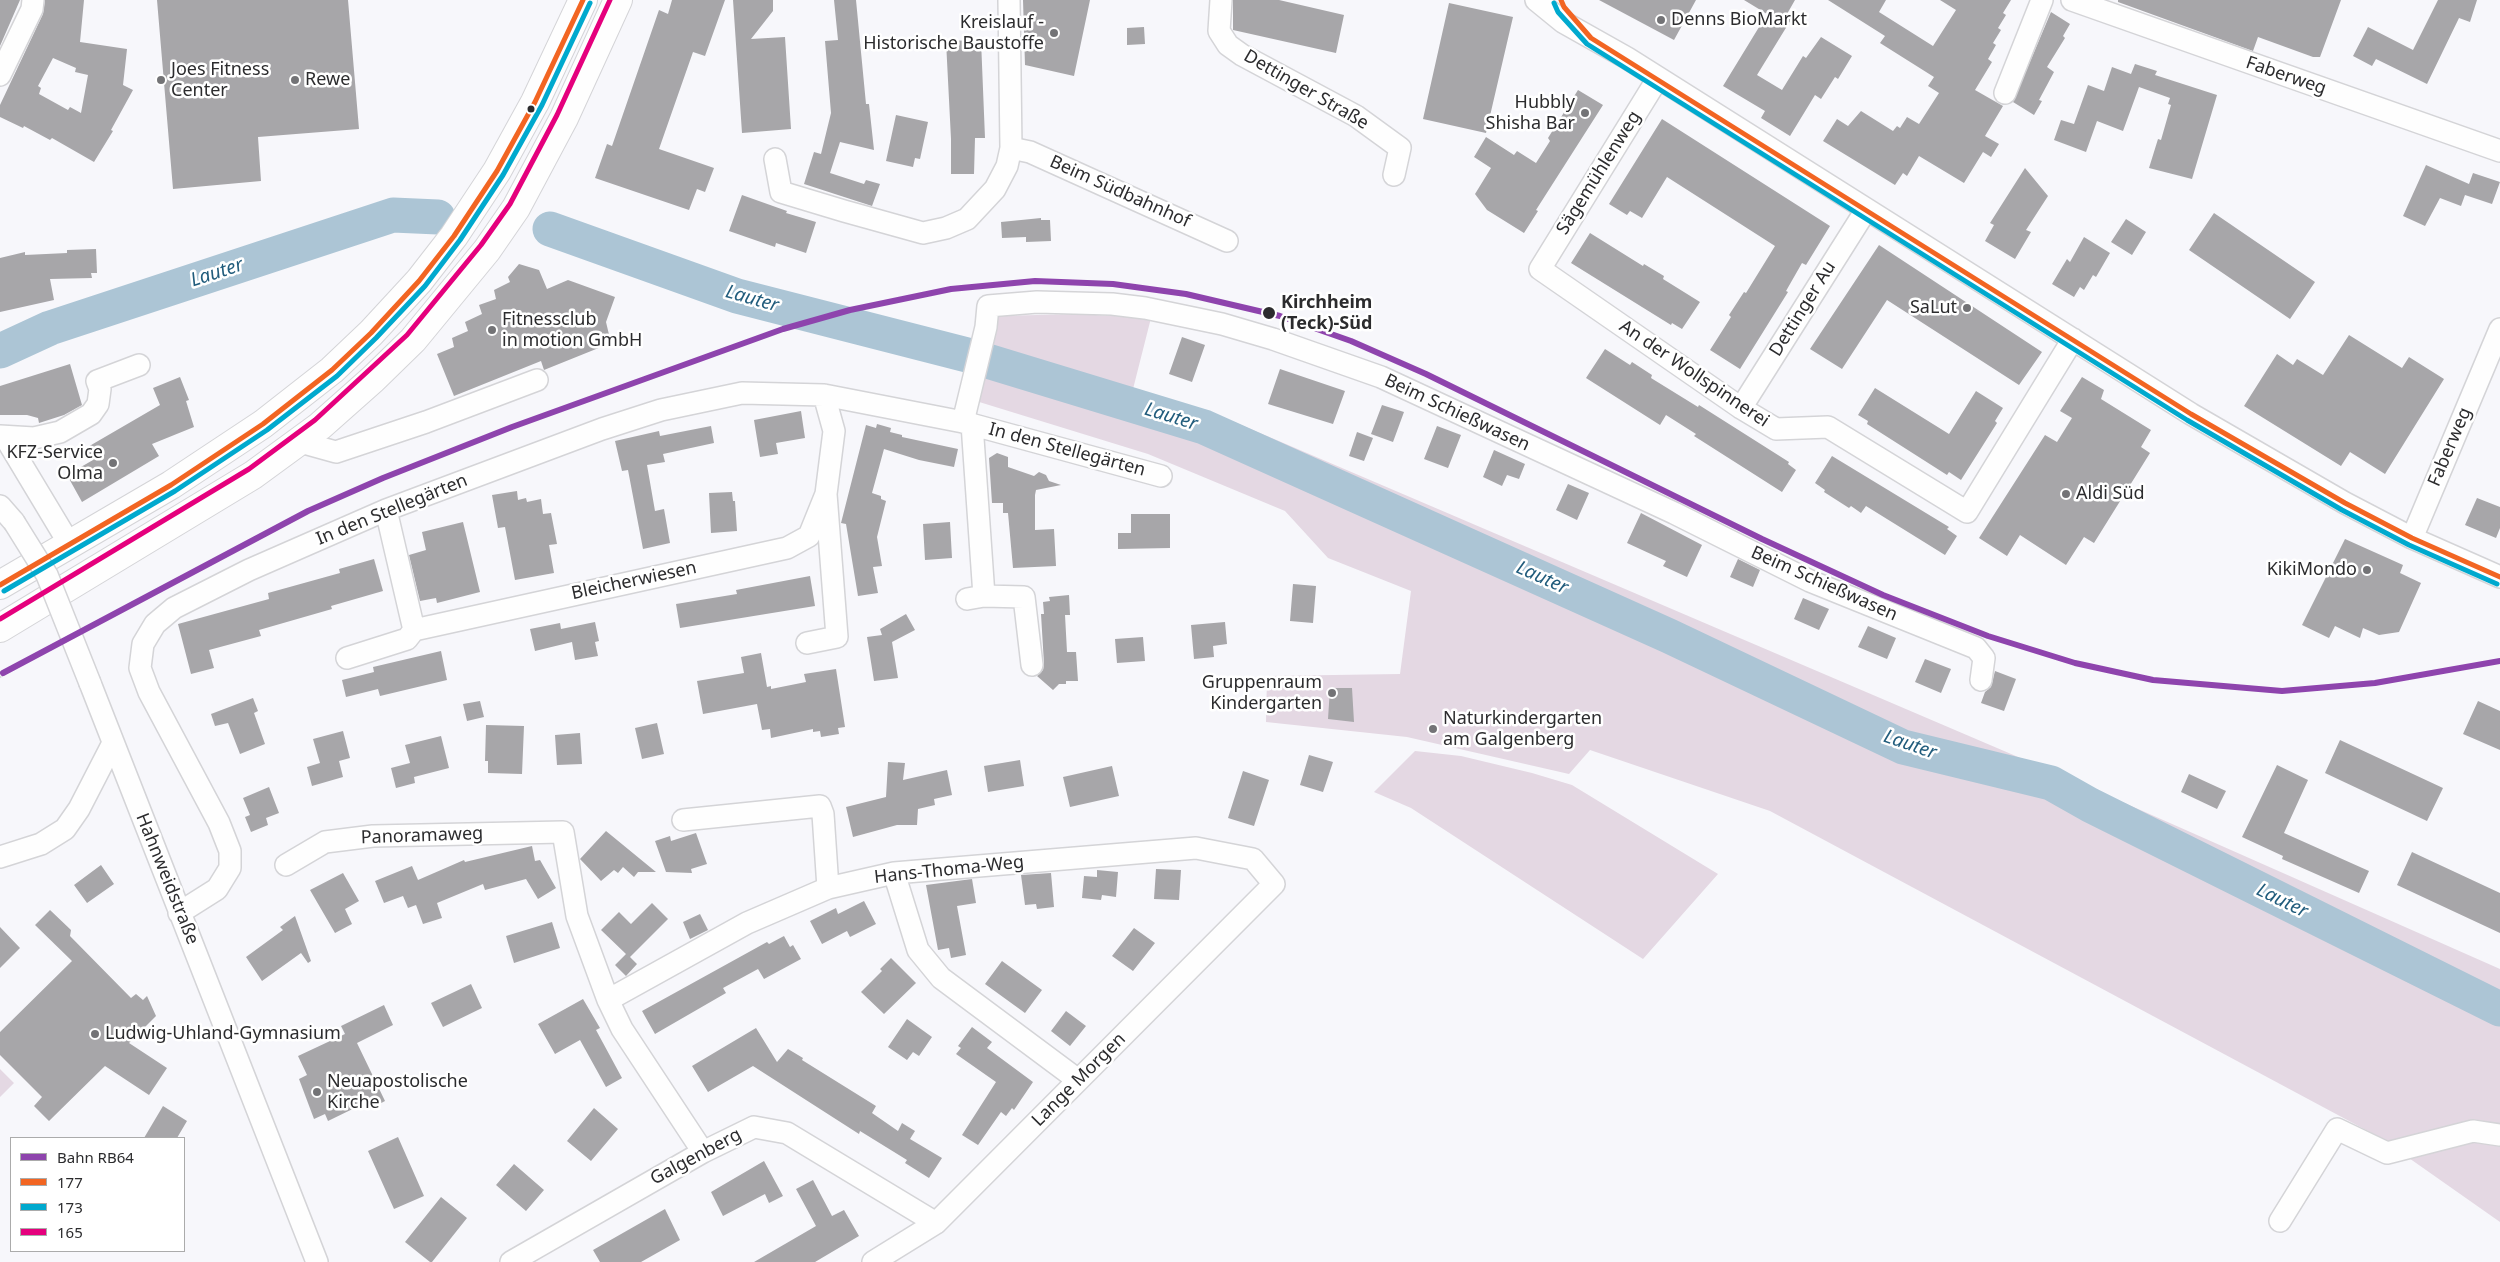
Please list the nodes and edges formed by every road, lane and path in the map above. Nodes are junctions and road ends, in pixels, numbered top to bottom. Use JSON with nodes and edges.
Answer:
{"nodes":[{"id":1,"x":33,"y":0,"type":"edge"},
{"id":2,"x":583,"y":0,"type":"edge"},
{"id":3,"x":618,"y":0,"type":"edge"},
{"id":4,"x":1010,"y":0,"type":"edge"},
{"id":5,"x":1221,"y":0,"type":"edge"},
{"id":6,"x":1561,"y":0,"type":"edge"},
{"id":7,"x":2042,"y":0,"type":"edge"},
{"id":8,"x":2072,"y":0,"type":"edge"},
{"id":9,"x":1538,"y":1,"type":"edge"},
{"id":10,"x":1591,"y":38,"type":"junction"},
{"id":11,"x":0,"y":75,"type":"edge"},
{"id":12,"x":1658,"y":78,"type":"junction"},
{"id":13,"x":2005,"y":93,"type":"dead end"},
{"id":14,"x":1011,"y":148,"type":"junction"},
{"id":15,"x":2500,"y":151,"type":"edge"},
{"id":16,"x":775,"y":159,"type":"dead end"},
{"id":17,"x":1394,"y":175,"type":"dead end"},
{"id":18,"x":1866,"y":210,"type":"junction"},
{"id":19,"x":1227,"y":241,"type":"dead end"},
{"id":20,"x":1540,"y":269,"type":"joint"},
{"id":21,"x":2500,"y":329,"type":"edge"},
{"id":22,"x":2073,"y":339,"type":"junction"},
{"id":23,"x":139,"y":365,"type":"dead end"},
{"id":24,"x":537,"y":380,"type":"dead end"},
{"id":25,"x":824,"y":395,"type":"junction"},
{"id":26,"x":1741,"y":408,"type":"junction"},
{"id":27,"x":968,"y":423,"type":"junction"},
{"id":28,"x":2,"y":437,"type":"edge"},
{"id":29,"x":300,"y":442,"type":"junction"},
{"id":30,"x":1161,"y":476,"type":"dead end"},
{"id":31,"x":826,"y":494,"type":"junction"},
{"id":32,"x":0,"y":506,"type":"edge"},
{"id":33,"x":386,"y":510,"type":"junction"},
{"id":34,"x":2412,"y":538,"type":"junction"},
{"id":35,"x":70,"y":545,"type":"junction"},
{"id":36,"x":2500,"y":577,"type":"edge"},
{"id":37,"x":0,"y":585,"type":"edge"},
{"id":38,"x":0,"y":628,"type":"edge"},
{"id":39,"x":414,"y":630,"type":"junction"},
{"id":40,"x":808,"y":643,"type":"dead end"},
{"id":41,"x":347,"y":658,"type":"dead end"},
{"id":42,"x":1032,"y":666,"type":"dead end"},
{"id":43,"x":1981,"y":680,"type":"dead end"},
{"id":44,"x":113,"y":743,"type":"junction"},
{"id":45,"x":682,"y":820,"type":"dead end"},
{"id":46,"x":0,"y":857,"type":"edge"},
{"id":47,"x":286,"y":865,"type":"dead end"},
{"id":48,"x":894,"y":872,"type":"junction"},
{"id":49,"x":1274,"y":884,"type":"joint"},
{"id":50,"x":828,"y":888,"type":"junction"},
{"id":51,"x":179,"y":913,"type":"junction"},
{"id":52,"x":608,"y":1000,"type":"junction"},
{"id":53,"x":1078,"y":1080,"type":"junction"},
{"id":54,"x":2500,"y":1135,"type":"edge"},
{"id":55,"x":703,"y":1152,"type":"junction"},
{"id":56,"x":2280,"y":1221,"type":"dead end"},
{"id":57,"x":936,"y":1223,"type":"junction"},
{"id":58,"x":317,"y":1262,"type":"edge"},
{"id":59,"x":511,"y":1262,"type":"edge"},
{"id":60,"x":873,"y":1262,"type":"edge"}],
"edges":[{"from":1,"to":11,"type":"street"},
{"from":2,"to":35,"type":"main road"},
{"from":3,"to":29,"type":"main road"},
{"from":4,"to":14,"type":"street"},
{"from":5,"to":17,"type":"street","name":"Dettinger Straße"},
{"from":6,"to":10,"type":"street"},
{"from":7,"to":13,"type":"street"},
{"from":8,"to":15,"type":"street","name":"Faberweg"},
{"from":9,"to":10,"type":"street"},
{"from":10,"to":12,"type":"street"},
{"from":12,"to":18,"type":"street"},
{"from":12,"to":20,"type":"street","name":"Sägemühlenweg"},
{"from":14,"to":16,"type":"street"},
{"from":14,"to":19,"type":"street","name":"Beim Südbahnhof"},
{"from":18,"to":22,"type":"street"},
{"from":18,"to":26,"type":"street","name":"Dettinger Au"},
{"from":20,"to":26,"type":"street","name":"An der Wollspinnerei"},
{"from":21,"to":34,"type":"street","name":"Faberweg"},
{"from":22,"to":26,"type":"street","name":"An der Wollspinnerei"},
{"from":22,"to":34,"type":"street"},
{"from":23,"to":28,"type":"street"},
{"from":24,"to":29,"type":"street"},
{"from":25,"to":27,"type":"street","name":"In den Stellegärten"},
{"from":25,"to":31,"type":"street","name":"Bleicherwiesen"},
{"from":25,"to":33,"type":"street","name":"In den Stellegärten"},
{"from":27,"to":30,"type":"street","name":"In den Stellegärten"},
{"from":27,"to":42,"type":"street","name":"In den Stellegärten"},
{"from":27,"to":43,"type":"street","name":"Beim Schießwasen"},
{"from":28,"to":35,"type":"street"},
{"from":29,"to":38,"type":"main road"},
{"from":31,"to":39,"type":"street","name":"Bleicherwiesen"},
{"from":31,"to":40,"type":"street","name":"Bleicherwiesen"},
{"from":32,"to":44,"type":"street","name":"Hahnweidstraße","bridge":true},
{"from":33,"to":39,"type":"street"},
{"from":33,"to":51,"type":"street","name":"In den Stellegärten"},
{"from":34,"to":36,"type":"street"},
{"from":35,"to":37,"type":"main road"},
{"from":39,"to":41,"type":"street","name":"Bleicherwiesen"},
{"from":44,"to":46,"type":"street"},
{"from":44,"to":51,"type":"street","name":"Hahnweidstraße"},
{"from":45,"to":50,"type":"street"},
{"from":47,"to":52,"type":"street","name":"Panoramaweg"},
{"from":48,"to":49,"type":"street","name":"Hans-Thoma-Weg"},
{"from":48,"to":50,"type":"street","name":"Hans-Thoma-Weg"},
{"from":48,"to":53,"type":"street"},
{"from":49,"to":53,"type":"street","name":"Lange Morgen"},
{"from":50,"to":52,"type":"street","name":"Hans-Thoma-Weg"},
{"from":51,"to":58,"type":"street","name":"Hahnweidstraße"},
{"from":52,"to":55,"type":"street"},
{"from":53,"to":57,"type":"street","name":"Lange Morgen"},
{"from":54,"to":56,"type":"street"},
{"from":55,"to":57,"type":"street","name":"Galgenberg"},
{"from":55,"to":59,"type":"street","name":"Galgenberg"},
{"from":57,"to":60,"type":"street","name":"Lange Morgen"}]}
